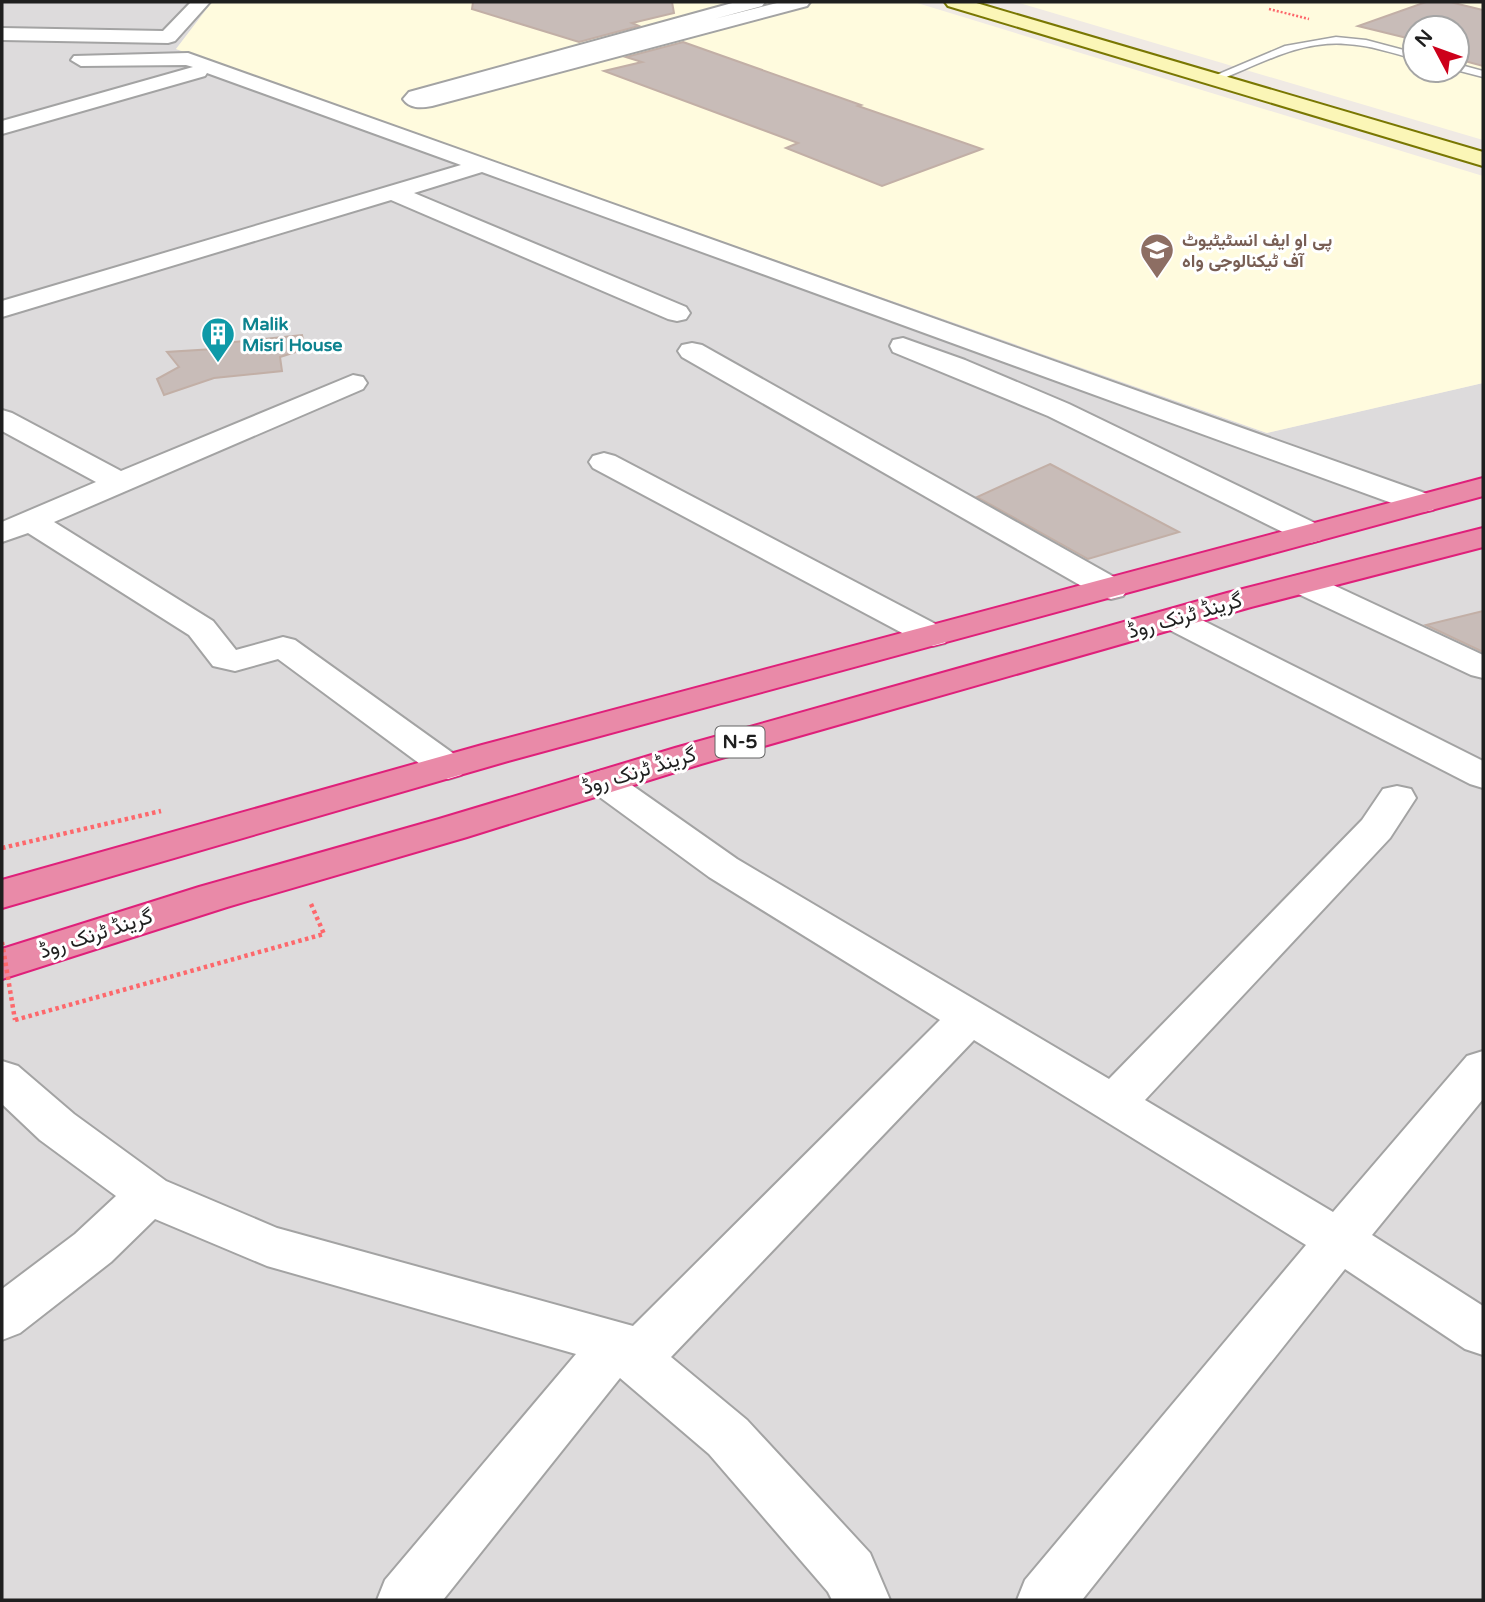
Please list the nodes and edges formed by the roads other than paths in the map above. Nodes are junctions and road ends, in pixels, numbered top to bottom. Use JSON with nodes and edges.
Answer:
{"nodes":[{"id":1,"x":756,"y":2,"type":"edge"},
{"id":2,"x":801,"y":2,"type":"edge"},
{"id":3,"x":954,"y":2,"type":"edge"},
{"id":4,"x":981,"y":2,"type":"edge"},
{"id":5,"x":196,"y":7,"type":"edge"},
{"id":6,"x":164,"y":12,"type":"dead end"},
{"id":7,"x":2,"y":34,"type":"edge"},
{"id":8,"x":1401,"y":52,"type":"edge"},
{"id":9,"x":81,"y":60,"type":"dead end"},
{"id":10,"x":214,"y":68,"type":"junction"},
{"id":11,"x":1220,"y":77,"type":"junction"},
{"id":12,"x":2,"y":128,"type":"edge"},
{"id":13,"x":1483,"y":148,"type":"edge"},
{"id":14,"x":1483,"y":159,"type":"edge"},
{"id":15,"x":483,"y":165,"type":"junction"},
{"id":16,"x":395,"y":192,"type":"junction"},
{"id":17,"x":2,"y":309,"type":"edge"},
{"id":18,"x":677,"y":313,"type":"dead end"},
{"id":19,"x":903,"y":346,"type":"dead end"},
{"id":20,"x":692,"y":351,"type":"dead end"},
{"id":21,"x":353,"y":383,"type":"dead end"},
{"id":22,"x":2,"y":419,"type":"edge"},
{"id":23,"x":604,"y":462,"type":"dead end"},
{"id":24,"x":119,"y":482,"type":"junction"},
{"id":25,"x":1483,"y":488,"type":"edge"},
{"id":26,"x":1422,"y":503,"type":"junction"},
{"id":27,"x":16,"y":527,"type":"edge"},
{"id":28,"x":1311,"y":533,"type":"junction"},
{"id":29,"x":1483,"y":537,"type":"edge"},
{"id":30,"x":1304,"y":584,"type":"junction"},
{"id":31,"x":1111,"y":589,"type":"junction"},
{"id":32,"x":1174,"y":619,"type":"junction"},
{"id":33,"x":933,"y":636,"type":"junction"},
{"id":34,"x":1483,"y":668,"type":"edge"},
{"id":35,"x":448,"y":767,"type":"junction"},
{"id":36,"x":1483,"y":776,"type":"edge"},
{"id":37,"x":603,"y":782,"type":"junction"},
{"id":38,"x":1397,"y":798,"type":"dead end"},
{"id":39,"x":2,"y":894,"type":"edge"},
{"id":40,"x":2,"y":964,"type":"edge"},
{"id":41,"x":970,"y":1017,"type":"junction"},
{"id":42,"x":1483,"y":1068,"type":"edge"},
{"id":43,"x":2,"y":1078,"type":"edge"},
{"id":44,"x":1113,"y":1104,"type":"junction"},
{"id":45,"x":149,"y":1195,"type":"junction"},
{"id":46,"x":1339,"y":1240,"type":"junction"},
{"id":47,"x":2,"y":1318,"type":"edge"},
{"id":48,"x":1483,"y":1333,"type":"edge"},
{"id":49,"x":626,"y":1351,"type":"junction"},
{"id":50,"x":406,"y":1600,"type":"edge"},
{"id":51,"x":862,"y":1600,"type":"edge"},
{"id":52,"x":1046,"y":1600,"type":"edge"}],
"edges":[{"from":1,"to":2,"type":"street"},
{"from":3,"to":11,"type":"street"},
{"from":4,"to":11,"type":"street"},
{"from":5,"to":6,"type":"street"},
{"from":5,"to":7,"type":"street"},
{"from":8,"to":11,"type":"lane"},
{"from":9,"to":10,"type":"street"},
{"from":10,"to":12,"type":"street"},
{"from":10,"to":15,"type":"street"},
{"from":11,"to":13,"type":"street"},
{"from":11,"to":14,"type":"street"},
{"from":15,"to":16,"type":"street"},
{"from":15,"to":26,"type":"street"},
{"from":16,"to":17,"type":"street"},
{"from":16,"to":18,"type":"street"},
{"from":19,"to":28,"type":"street"},
{"from":20,"to":31,"type":"street"},
{"from":21,"to":24,"type":"street"},
{"from":22,"to":24,"type":"street"},
{"from":23,"to":33,"type":"street"},
{"from":24,"to":27,"type":"street"},
{"from":25,"to":26,"type":"highway","number":"N-5"},
{"from":26,"to":28,"type":"highway","number":"N-5"},
{"from":27,"to":35,"type":"street"},
{"from":28,"to":31,"type":"highway","number":"N-5"},
{"from":29,"to":30,"type":"highway","name":"گرینڈ ٹرنک روڈ","number":"N-5"},
{"from":30,"to":32,"type":"highway","name":"گرینڈ ٹرنک روڈ","number":"N-5"},
{"from":30,"to":34,"type":"street"},
{"from":31,"to":33,"type":"highway","number":"N-5"},
{"from":32,"to":36,"type":"street"},
{"from":32,"to":37,"type":"highway","name":"گرینڈ ٹرنک روڈ","number":"N-5"},
{"from":33,"to":35,"type":"highway","number":"N-5"},
{"from":35,"to":39,"type":"highway","number":"N-5"},
{"from":37,"to":40,"type":"highway","name":"گرینڈ ٹرنک روڈ","number":"N-5"},
{"from":37,"to":41,"type":"street"},
{"from":38,"to":44,"type":"street"},
{"from":41,"to":44,"type":"street"},
{"from":41,"to":49,"type":"street"},
{"from":42,"to":46,"type":"street"},
{"from":43,"to":45,"type":"street"},
{"from":44,"to":46,"type":"street"},
{"from":45,"to":47,"type":"street"},
{"from":45,"to":49,"type":"street"},
{"from":46,"to":48,"type":"street"},
{"from":46,"to":52,"type":"street"},
{"from":49,"to":50,"type":"street"},
{"from":49,"to":51,"type":"street"}]}
